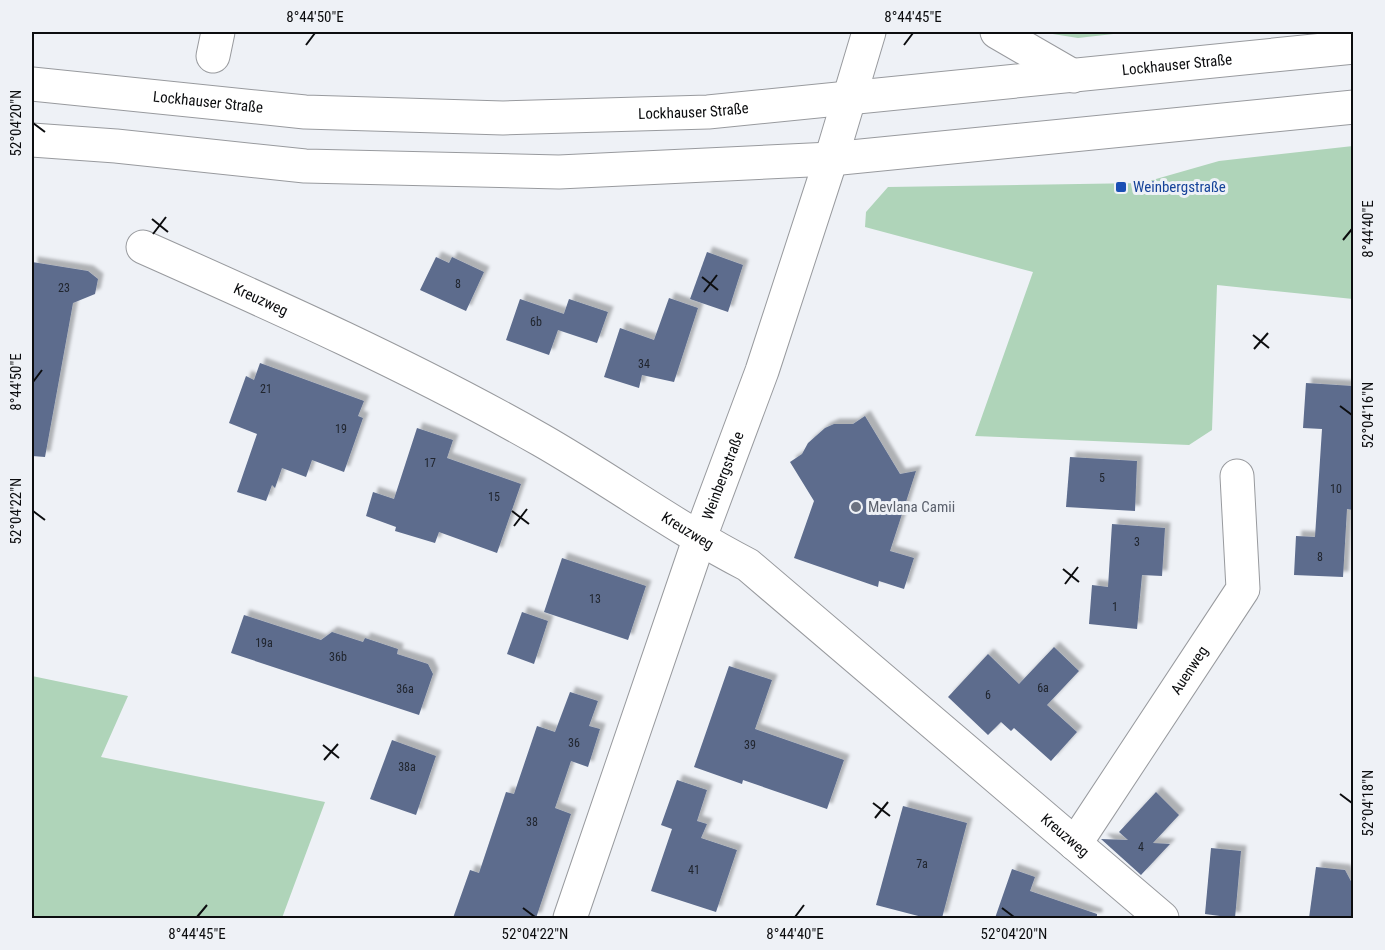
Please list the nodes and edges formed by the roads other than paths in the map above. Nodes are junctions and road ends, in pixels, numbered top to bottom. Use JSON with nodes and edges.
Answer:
{"nodes":[{"id":1,"x":869,"y":32,"type":"edge"},
{"id":2,"x":997,"y":32,"type":"edge"},
{"id":3,"x":1353,"y":47,"type":"edge"},
{"id":4,"x":1072,"y":76,"type":"junction"},
{"id":5,"x":35,"y":84,"type":"edge"},
{"id":6,"x":848,"y":100,"type":"junction"},
{"id":7,"x":1353,"y":107,"type":"edge"},
{"id":8,"x":33,"y":140,"type":"edge"},
{"id":9,"x":831,"y":159,"type":"junction"},
{"id":10,"x":143,"y":248,"type":"dead end"},
{"id":11,"x":1237,"y":476,"type":"dead end"},
{"id":12,"x":699,"y":540,"type":"junction"},
{"id":13,"x":1075,"y":844,"type":"junction"},
{"id":14,"x":570,"y":918,"type":"edge"},
{"id":15,"x":1162,"y":918,"type":"edge"}],
"edges":[{"from":1,"to":6,"type":"street","name":"Weinbergstraße"},
{"from":2,"to":4,"type":"street"},
{"from":3,"to":4,"type":"street","name":"Lockhauser Straße"},
{"from":4,"to":6,"type":"street","name":"Lockhauser Straße"},
{"from":5,"to":6,"type":"street","name":"Lockhauser Straße"},
{"from":6,"to":9,"type":"street","name":"Weinbergstraße"},
{"from":7,"to":9,"type":"street"},
{"from":8,"to":9,"type":"street"},
{"from":9,"to":12,"type":"street","name":"Weinbergstraße"},
{"from":10,"to":12,"type":"street","name":"Kreuzweg"},
{"from":11,"to":13,"type":"street","name":"Auenweg"},
{"from":12,"to":13,"type":"street","name":"Kreuzweg"},
{"from":12,"to":14,"type":"street","name":"Weinbergstraße"},
{"from":13,"to":15,"type":"street","name":"Kreuzweg"}]}
